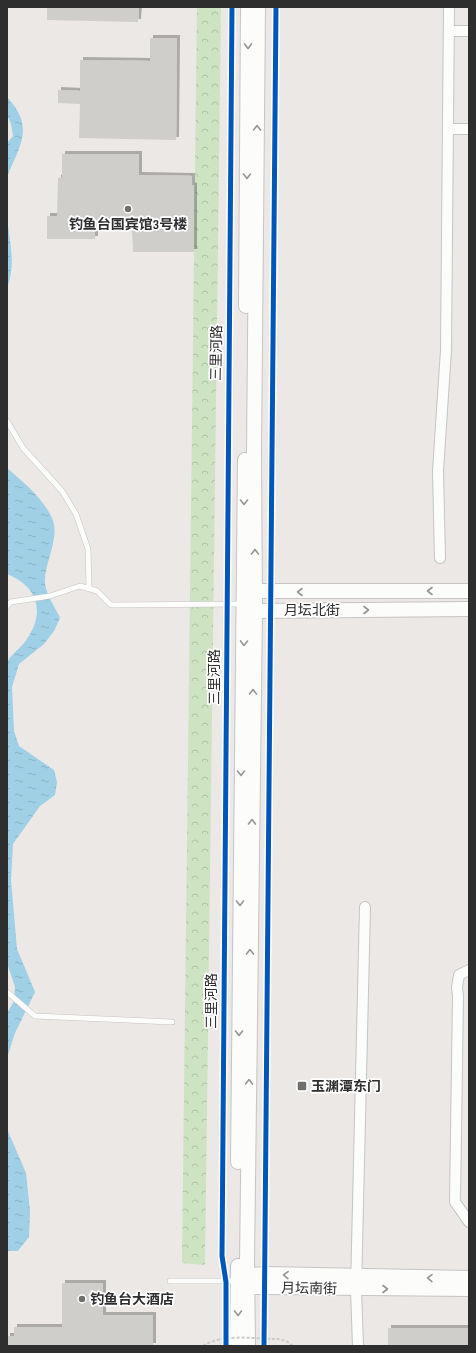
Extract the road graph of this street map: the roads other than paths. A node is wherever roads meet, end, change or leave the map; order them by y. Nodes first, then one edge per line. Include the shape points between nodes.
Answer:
1 (248, 7) edge
2 (258, 7) edge
3 (449, 7) edge
4 (449, 31) junction
5 (469, 31) edge
6 (448, 129) junction
7 (469, 130) edge
8 (7, 420) edge
9 (440, 558) dead end
10 (89, 588) junction
11 (255, 591) junction
12 (469, 591) edge
13 (7, 606) edge
14 (250, 607) junction
15 (469, 609) edge
16 (365, 907) dead end
17 (469, 970) edge
18 (7, 992) edge
19 (172, 1022) dead end
20 (469, 1222) edge
21 (469, 1278) edge
22 (170, 1281) dead end
23 (245, 1281) junction
24 (357, 1283) junction
25 (469, 1289) edge
26 (237, 1346) edge
27 (248, 1346) edge
28 (358, 1346) edge

1 -> 14 main road, 三里河路
11 -> 2 main road, 三里河路
3 - 4 street
4 - 5 street
4 - 6 street
6 - 7 street
6 - 9 street via 446,350 438,471
8 - 10 lane via 23,448 62,491 76,514 88,549
10 - 13 lane via 80,586 50,596 11,602
10 - 14 lane via 97,590 111,605
12 -> 11 main road, 月坛北街
11 - 14 main road, 三里河路
14 -> 15 main road, 月坛北街
14 - 23 main road, 三里河路
16 - 24 street
17 - 20 street via 459,974 457,987 455,1202
18 - 19 lane via 35,1016
21 -> 24 main road, 月坛南街
22 - 23 lane
23 - 24 main road, 月坛南街
23 -> 26 main road, 三里河路
23 - 27 main road, 三里河路
24 -> 25 main road, 月坛南街
24 - 28 street

